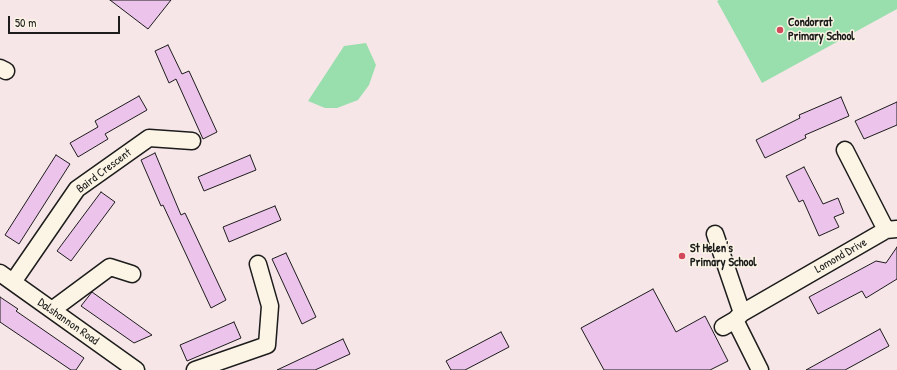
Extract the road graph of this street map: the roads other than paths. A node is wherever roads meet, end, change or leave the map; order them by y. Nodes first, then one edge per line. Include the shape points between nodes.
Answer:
1 (192, 141) dead end
2 (845, 150) dead end
3 (892, 230) edge
4 (715, 234) dead end
5 (258, 264) dead end
6 (132, 274) dead end
7 (6, 278) edge
8 (52, 310) junction
9 (733, 320) junction
10 (136, 370) edge
11 (195, 370) edge
12 (760, 370) edge

1 - 7 street, Baird Crescent via 150,138 77,189
2 - 3 street, Lomond Drive
3 - 9 street, Lomond Drive via 796,282
4 - 9 street
5 - 11 street via 270,306 267,345
6 - 8 street via 110,267
7 - 8 street, Dalshannon Road
8 - 10 street, Dalshannon Road
9 - 12 street

